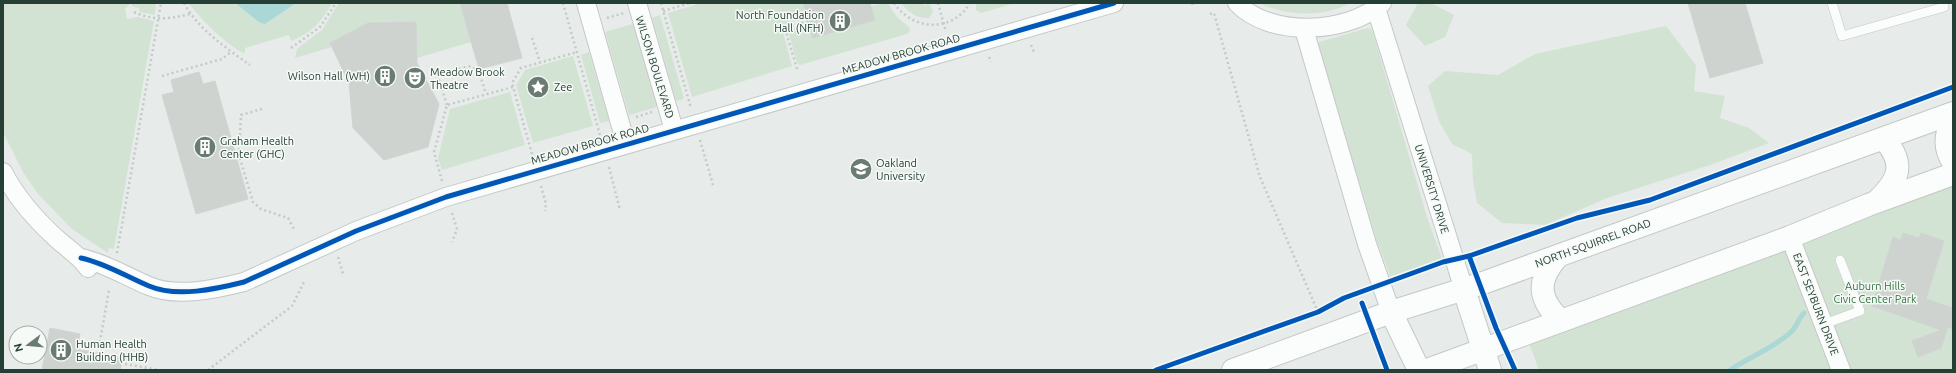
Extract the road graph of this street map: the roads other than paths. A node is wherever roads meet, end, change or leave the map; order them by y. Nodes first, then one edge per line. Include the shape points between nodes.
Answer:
1 (586, 3) edge
2 (1114, 3) edge
3 (1237, 3) edge
4 (1832, 3) edge
5 (1379, 5) edge
6 (1947, 5) edge
7 (632, 7) edge
8 (1304, 29) junction
9 (1953, 113) edge
10 (1953, 120) edge
11 (674, 130) junction
12 (1884, 139) junction
13 (626, 144) junction
14 (1953, 162) edge
15 (3, 172) edge
16 (1953, 174) edge
17 (1877, 202) junction
18 (1790, 237) junction
19 (1558, 256) junction
20 (1840, 260) dead end
21 (1464, 290) junction
22 (1391, 312) junction
23 (1561, 321) junction
24 (1824, 324) junction
25 (1482, 349) junction
26 (1233, 370) edge
27 (1419, 370) edge
28 (1426, 370) edge
29 (1490, 370) edge
30 (1841, 370) edge

1 - 13 street
2 - 11 street, MEADOW BROOK ROAD
3 - 8 street via 1259,19
4 - 6 lane via 1842,36
5 - 8 street via 1343,23
5 - 21 street, UNIVERSITY DRIVE
7 - 11 street, WILSON BOULEVARD
8 - 22 street via 1367,244
9 - 12 main road, NORTH SQUIRREL ROAD
10 - 14 main road via 1946,138 1946,148
11 - 13 street, MEADOW BROOK ROAD
12 - 17 main road via 1895,153 1898,170 1890,189
12 - 19 main road, NORTH SQUIRREL ROAD
13 - 15 street, MEADOW BROOK ROAD via 420,205 351,233 244,282 194,291 150,286 95,260 81,258 36,218
16 - 17 main road
17 - 18 main road
18 - 23 main road
18 - 24 street, EAST SEYBURN DRIVE
19 - 21 main road, NORTH SQUIRREL ROAD
19 - 23 main road via 1544,275 1542,285 1547,305
20 - 24 lane via 1860,311
21 - 22 main road, NORTH SQUIRREL ROAD
21 - 25 main road, UNIVERSITY DRIVE
22 - 26 main road, NORTH SQUIRREL ROAD
22 - 27 main road
23 - 25 main road
24 - 30 street, EAST SEYBURN DRIVE
25 - 28 main road
25 - 29 main road, UNIVERSITY DRIVE

